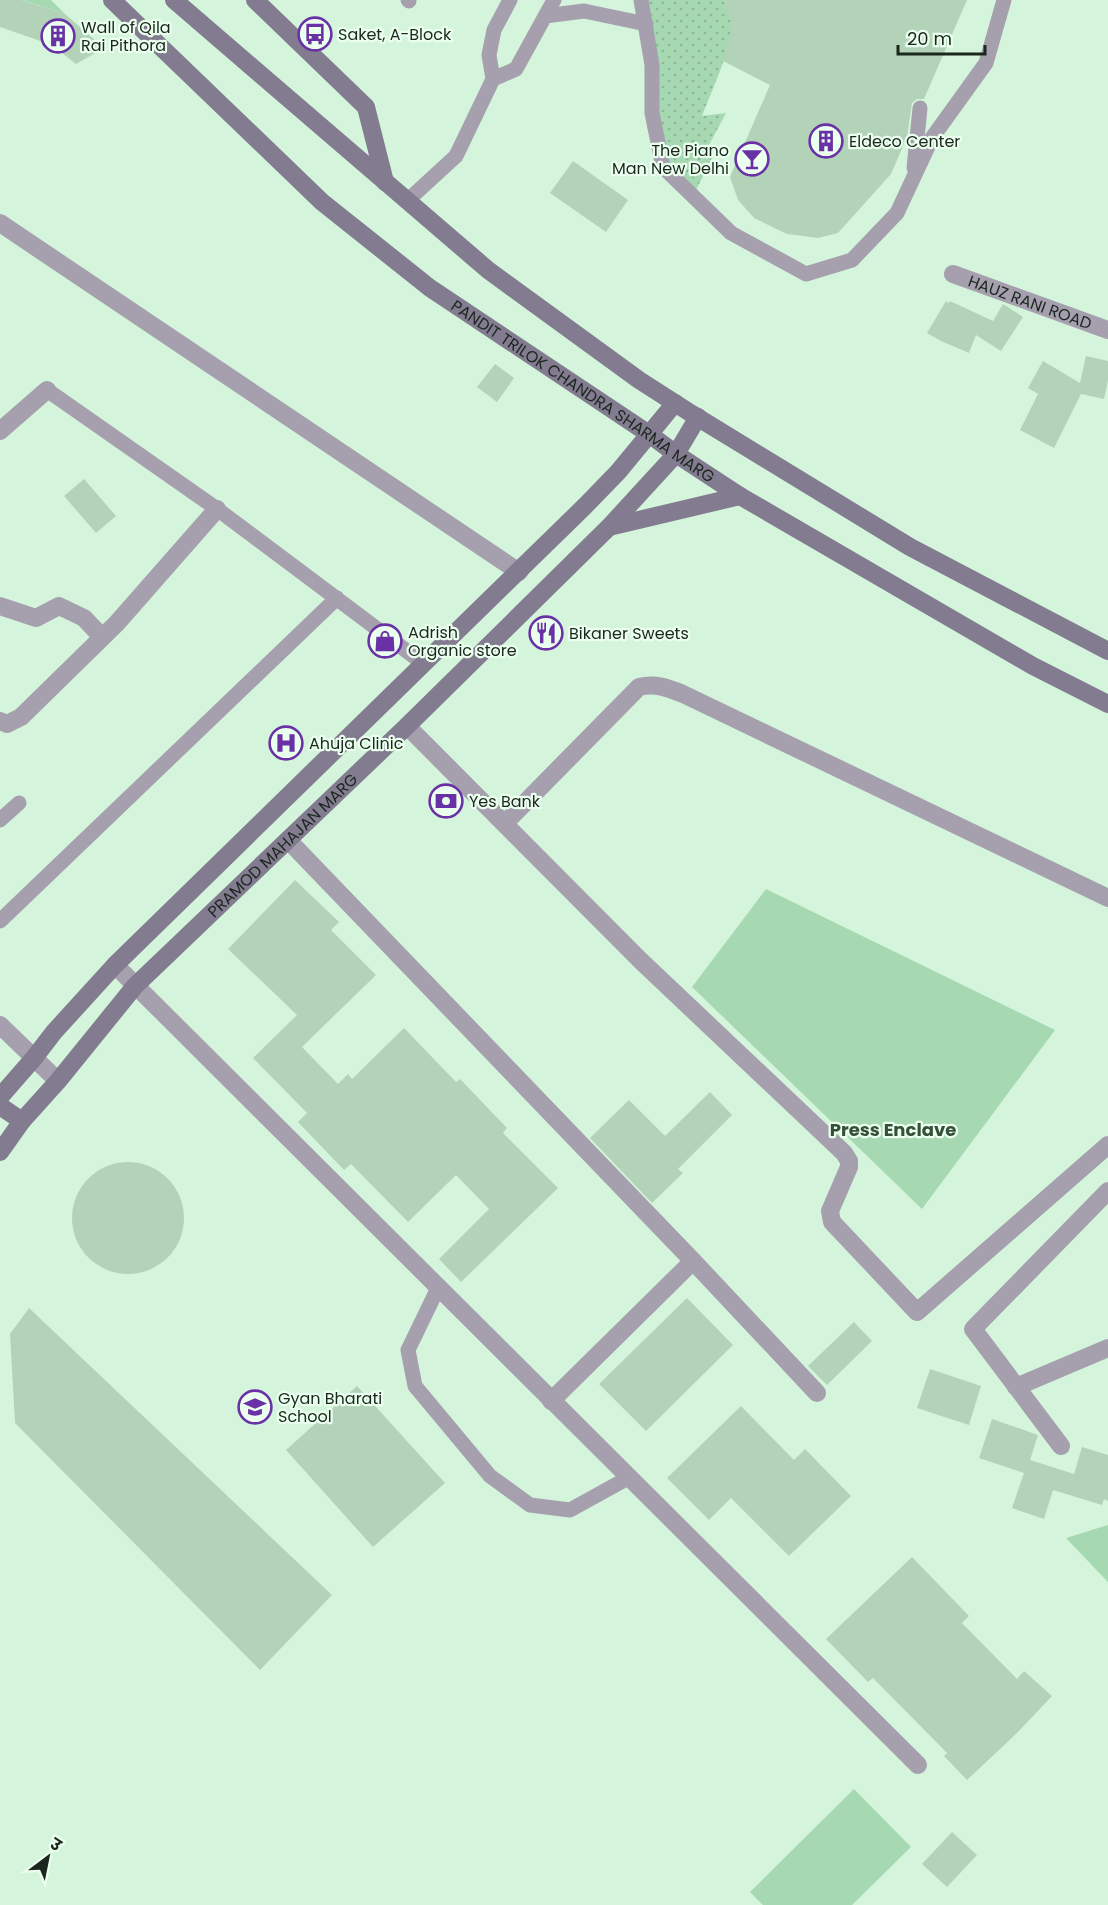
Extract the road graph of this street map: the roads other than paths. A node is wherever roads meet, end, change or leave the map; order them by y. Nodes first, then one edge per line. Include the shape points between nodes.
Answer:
1 (112, 0) edge
2 (174, 0) edge
3 (255, 0) edge
4 (510, 0) edge
5 (554, 0) edge
6 (641, 0) edge
7 (1004, 0) edge
8 (545, 16) junction
9 (646, 24) junction
10 (493, 79) junction
11 (920, 108) dead end
12 (913, 180) junction
13 (385, 183) junction
14 (407, 201) junction
15 (0, 223) edge
16 (953, 274) dead end
17 (1108, 330) edge
18 (47, 390) joint
19 (675, 403) junction
20 (698, 417) junction
21 (0, 431) edge
22 (649, 434) junction
23 (676, 454) junction
24 (740, 496) junction
25 (217, 509) junction
26 (609, 527) junction
27 (519, 572) junction
28 (337, 598) junction
29 (0, 606) edge
30 (102, 637) junction
31 (1108, 651) edge
32 (424, 664) junction
33 (1108, 704) edge
34 (0, 721) edge
35 (407, 726) junction
36 (19, 803) dead end
37 (0, 820) edge
38 (505, 823) junction
39 (288, 840) junction
40 (1108, 898) edge
41 (0, 921) edge
42 (115, 965) junction
43 (135, 986) junction
44 (0, 1024) edge
45 (34, 1058) junction
46 (58, 1081) junction
47 (0, 1096) edge
48 (0, 1106) edge
49 (22, 1121) junction
50 (1108, 1145) edge
51 (0, 1152) edge
52 (1108, 1191) edge
53 (693, 1261) junction
54 (438, 1287) junction
55 (1108, 1348) edge
56 (1016, 1387) junction
57 (817, 1393) dead end
58 (551, 1401) junction
59 (1061, 1446) dead end
60 (628, 1478) junction
61 (918, 1766) dead end

1 - 22 main road, PANDIT TRILOK CHANDRA SHARMA MARG via 322,202 430,288
2 - 13 main road
3 - 13 main road via 366,106
4 - 10 lane via 490,46
5 - 8 lane
6 - 9 lane
7 - 12 lane via 986,63 932,138
8 - 9 lane via 584,11
8 - 10 lane via 516,69
9 - 12 lane via 652,65 652,113 663,167 731,233 806,274 852,260 897,213
10 - 14 lane via 456,156
11 - 12 lane
13 - 14 main road
14 - 19 main road via 488,270
15 - 27 street
16 - 17 street, HAUZ RANI ROAD
18 - 21 street
18 - 25 lane
19 - 20 main road
19 - 22 main road, PRAMOD MAHAJAN MARG
20 - 23 main road, PRAMOD MAHAJAN MARG
20 - 31 main road via 910,546
22 - 23 main road, PANDIT TRILOK CHANDRA SHARMA MARG
22 - 27 main road, PRAMOD MAHAJAN MARG via 618,472
23 - 24 main road, PANDIT TRILOK CHANDRA SHARMA MARG
23 - 26 main road, PRAMOD MAHAJAN MARG
24 - 26 main road
24 - 33 main road, PANDIT TRILOK CHANDRA SHARMA MARG via 1033,666
25 - 28 lane
25 - 30 street
26 - 35 main road, PRAMOD MAHAJAN MARG
27 - 32 main road, PRAMOD MAHAJAN MARG
28 - 32 lane
28 - 41 lane
29 - 30 street via 36,618 59,606 84,618
30 - 34 street via 21,717 7,724
32 - 42 main road, PRAMOD MAHAJAN MARG
35 - 38 street
35 - 39 main road, PRAMOD MAHAJAN MARG
36 - 37 lane
38 - 40 street via 639,687 661,685
38 - 50 street via 641,961 844,1153 849,1167 830,1211 832,1221 918,1312
39 - 43 main road, PRAMOD MAHAJAN MARG
39 - 53 street
42 - 43 street
42 - 45 main road, PRAMOD MAHAJAN MARG
43 - 46 main road, PRAMOD MAHAJAN MARG
43 - 54 street
44 - 45 street
45 - 46 street
45 - 47 main road, PRAMOD MAHAJAN MARG
46 - 49 main road, PRAMOD MAHAJAN MARG
48 - 49 main road
49 - 51 main road, PRAMOD MAHAJAN MARG
52 - 56 street via 973,1329
53 - 57 street
53 - 58 street
54 - 58 street
54 - 60 lane via 408,1350 415,1386 490,1476 530,1505 570,1510
55 - 56 street
56 - 59 street
58 - 60 street
60 - 61 street

